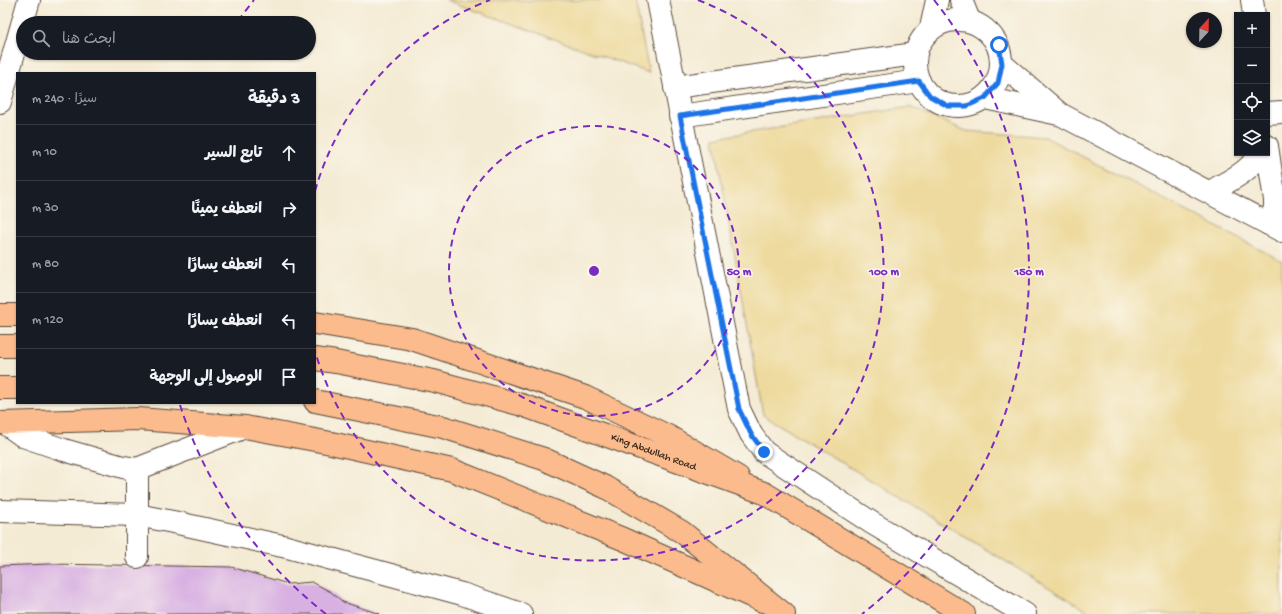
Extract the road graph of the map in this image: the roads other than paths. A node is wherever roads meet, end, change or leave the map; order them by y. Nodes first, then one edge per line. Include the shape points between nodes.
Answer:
1 (29, 0) edge
2 (658, 0) edge
3 (937, 0) edge
4 (961, 0) edge
5 (1252, 0) edge
6 (1254, 12) edge
7 (24, 16) edge
8 (969, 20) junction
9 (931, 28) junction
10 (16, 46) edge
11 (915, 54) junction
12 (1002, 64) junction
13 (919, 81) junction
14 (675, 87) junction
15 (985, 98) junction
16 (0, 102) edge
17 (1282, 112) edge
18 (1270, 113) edge
19 (1060, 114) junction
20 (680, 116) junction
21 (1259, 156) edge
22 (1268, 156) edge
23 (1210, 192) junction
24 (1276, 227) edge
25 (0, 315) edge
26 (16, 315) edge
27 (316, 323) edge
28 (0, 346) edge
29 (16, 346) edge
30 (316, 359) edge
31 (0, 388) edge
32 (16, 388) edge
33 (316, 401) edge
34 (3, 423) edge
35 (245, 427) junction
36 (136, 469) junction
37 (764, 493) junction
38 (0, 511) edge
39 (137, 516) junction
40 (137, 557) dead end
41 (779, 610) edge
42 (521, 614) edge
43 (964, 614) edge
44 (1025, 614) edge

1 - 7 lane
2 - 14 lane
3 - 9 lane
4 - 8 lane
5 - 6 lane
8 - 9 lane via 949,20
8 - 12 lane via 986,29 999,45
9 - 11 lane via 919,43
10 - 16 lane
11 - 13 lane via 914,62
11 - 14 lane
12 - 15 lane via 998,83
12 - 19 lane
13 - 15 lane via 930,96 948,106 967,106
13 - 20 lane
14 - 20 lane
15 - 19 lane
17 - 18 lane
19 - 23 lane
20 - 44 lane via 739,409 751,434 770,456 872,523
21 - 23 lane via 1247,170
22 - 24 lane
23 - 24 lane
25 - 26 main road
27 - 37 main road via 412,339 585,397 668,436
28 - 29 main road
30 - 37 main road, King Abdullah Road via 434,381 522,405
31 - 32 main road
33 - 41 main road via 443,427 544,459 605,487 682,532
34 - 35 main road via 138,419
34 - 36 lane via 23,436 57,448
35 - 36 lane
35 - 41 main road via 452,470 623,539
36 - 39 lane
37 - 43 main road, King Abdullah Road
38 - 39 lane
39 - 40 lane
39 - 42 lane via 287,547 462,594

